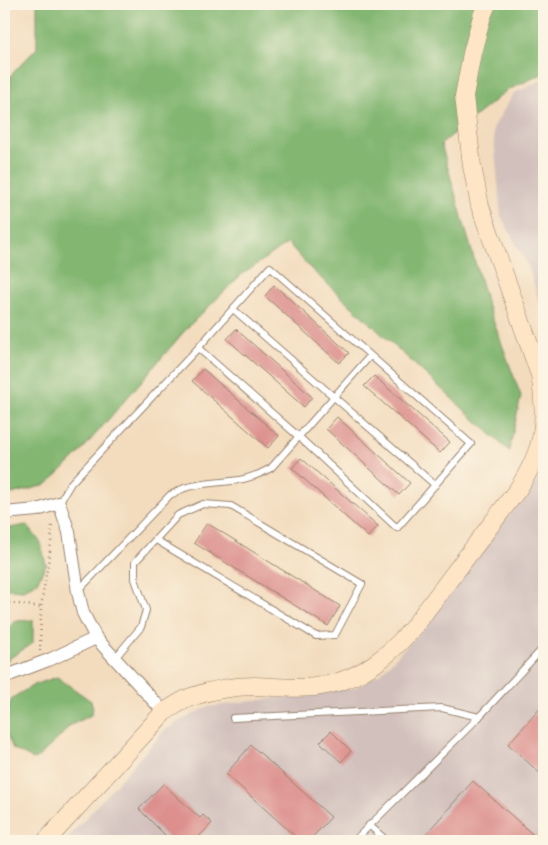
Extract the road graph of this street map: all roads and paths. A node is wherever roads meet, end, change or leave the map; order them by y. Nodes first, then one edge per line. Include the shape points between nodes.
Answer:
1 (487, 4) edge
2 (233, 309) junction
3 (198, 348) junction
4 (370, 356) junction
5 (333, 397) junction
6 (298, 436) junction
7 (435, 485) junction
8 (56, 504) junction
9 (4, 514) edge
10 (156, 540) junction
11 (78, 592) junction
12 (4, 602) edge
13 (41, 607) junction
14 (96, 638) junction
15 (544, 646) edge
16 (114, 658) junction
17 (40, 663) junction
18 (4, 677) edge
19 (164, 712) junction
20 (479, 717) junction
21 (233, 718) dead end
22 (369, 825) junction
23 (46, 841) edge
24 (354, 841) edge
25 (387, 841) edge

1 - 19 street via 464,96 480,206 540,375 544,425 531,469 412,629 396,647 364,671 328,685 223,689 189,697
2 - 3 lane
2 - 4 lane via 270,267
2 - 5 lane
3 - 6 lane
3 - 8 lane via 71,483
4 - 5 lane
4 - 7 lane via 471,444
5 - 6 lane
5 - 7 lane
6 - 7 lane via 396,528
6 - 11 lane via 271,468 257,477 187,487 170,495
8 - 9 street
8 - 11 street via 69,532
8 - 13 path
10 - 10 lane via 316,636 335,636 362,584 231,506 202,504 178,515
10 - 16 lane via 135,562 135,580 146,610 141,627
11 - 14 street via 83,613
12 - 13 path
13 - 17 path
14 - 16 street
14 - 17 street
15 - 20 lane
16 - 19 street
17 - 18 street
19 - 23 street
20 - 21 lane via 442,708
20 - 22 lane
22 - 24 lane
22 - 25 lane

